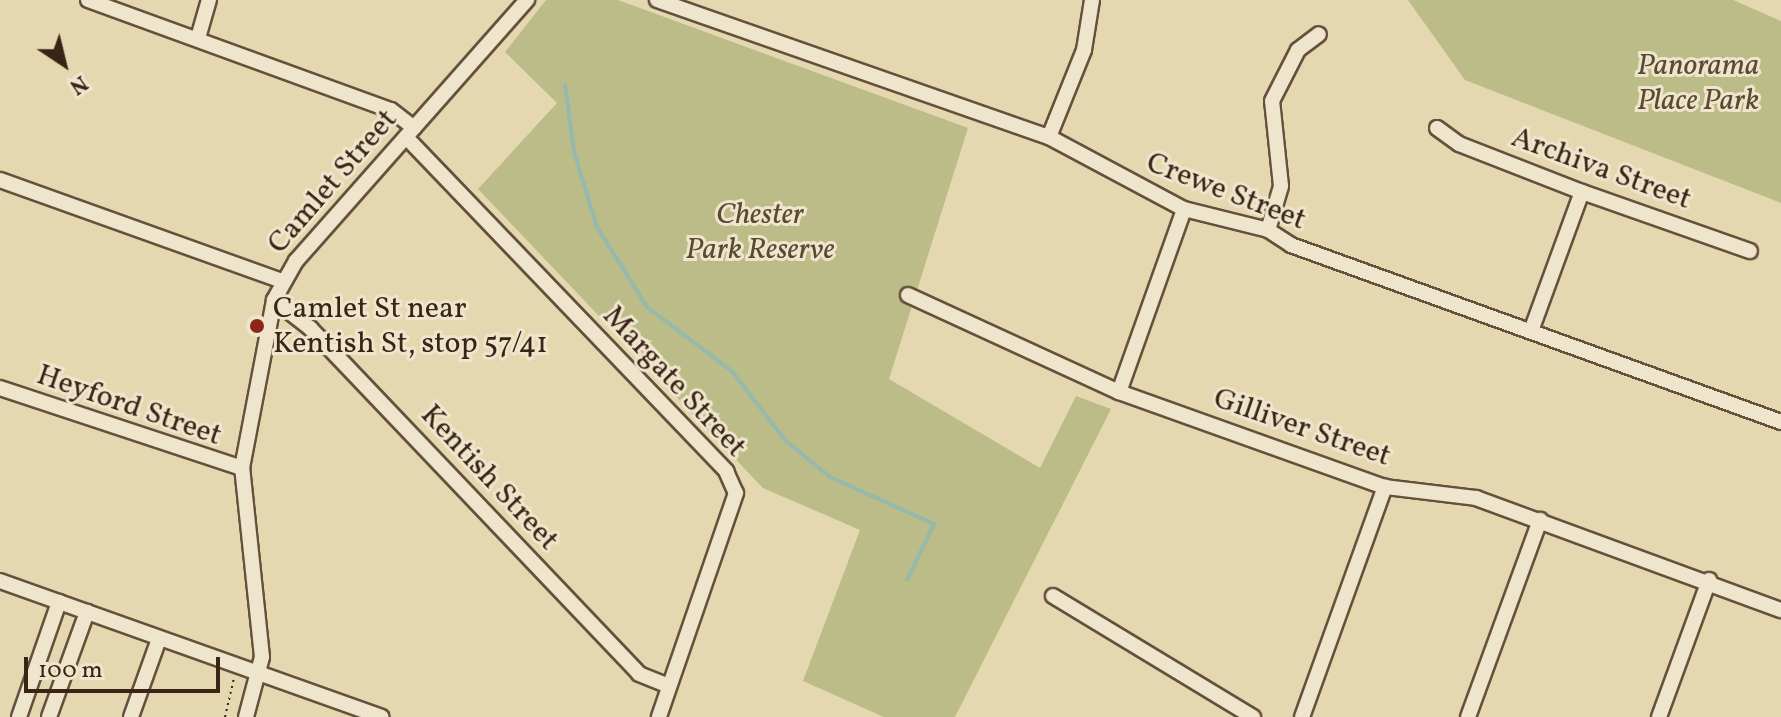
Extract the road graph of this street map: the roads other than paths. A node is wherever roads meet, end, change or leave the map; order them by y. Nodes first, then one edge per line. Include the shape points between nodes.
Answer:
1 (88, 0) edge
2 (209, 0) edge
3 (527, 0) edge
4 (657, 0) edge
5 (1092, 0) edge
6 (1319, 34) dead end
7 (198, 38) junction
8 (1437, 128) dead end
9 (410, 133) junction
10 (1049, 137) junction
11 (0, 180) edge
12 (1582, 192) junction
13 (1184, 209) junction
14 (1268, 230) junction
15 (1750, 251) dead end
16 (282, 281) junction
17 (908, 295) dead end
18 (274, 300) junction
19 (1531, 331) junction
20 (0, 388) edge
21 (1119, 392) junction
22 (1781, 422) edge
23 (242, 468) junction
24 (1385, 487) junction
25 (1540, 520) junction
26 (1709, 580) junction
27 (0, 581) edge
28 (1053, 596) dead end
29 (59, 602) junction
30 (1781, 610) edge
31 (87, 612) junction
32 (159, 639) junction
33 (259, 673) junction
34 (669, 686) junction
35 (19, 717) edge
36 (49, 717) edge
37 (131, 717) edge
38 (246, 717) edge
39 (382, 717) edge
40 (659, 717) edge
41 (1253, 717) edge
42 (1302, 717) edge
43 (1468, 717) edge
44 (1659, 717) edge

1 - 7 street, Margate Street
2 - 7 street
3 - 9 street, Camlet Street
4 - 10 street, Crewe Street
5 - 10 street via 1084,50
6 - 14 street via 1298,50 1272,101 1281,186
7 - 9 street, Margate Street via 391,110
8 - 12 street, Archiva Street via 1459,144
9 - 16 street, Camlet Street
9 - 34 street, Margate Street via 726,471 735,508
10 - 13 street, Crewe Street
11 - 16 street
12 - 15 street, Archiva Street
12 - 19 street
13 - 14 street, Crewe Street
13 - 21 street
14 - 19 street, Crewe Street via 1291,245
16 - 18 street, Camlet Street
17 - 21 street, Gilliver Street
18 - 23 street, Camlet Street
18 - 34 street, Kentish Street via 310,328 639,674
19 - 22 street, Crewe Street
20 - 23 street, Heyford Street
21 - 24 street, Gilliver Street
23 - 33 street, Camlet Street
24 - 25 street, Gilliver Street via 1476,498
24 - 42 street
25 - 26 street, Gilliver Street
25 - 43 street
26 - 30 street, Gilliver Street
26 - 44 street
27 - 29 street
28 - 41 street
29 - 31 street
29 - 35 street
31 - 32 street
31 - 36 street
32 - 33 street
32 - 37 street
33 - 38 street, Camlet Street
33 - 39 street
34 - 40 street, Margate Street

